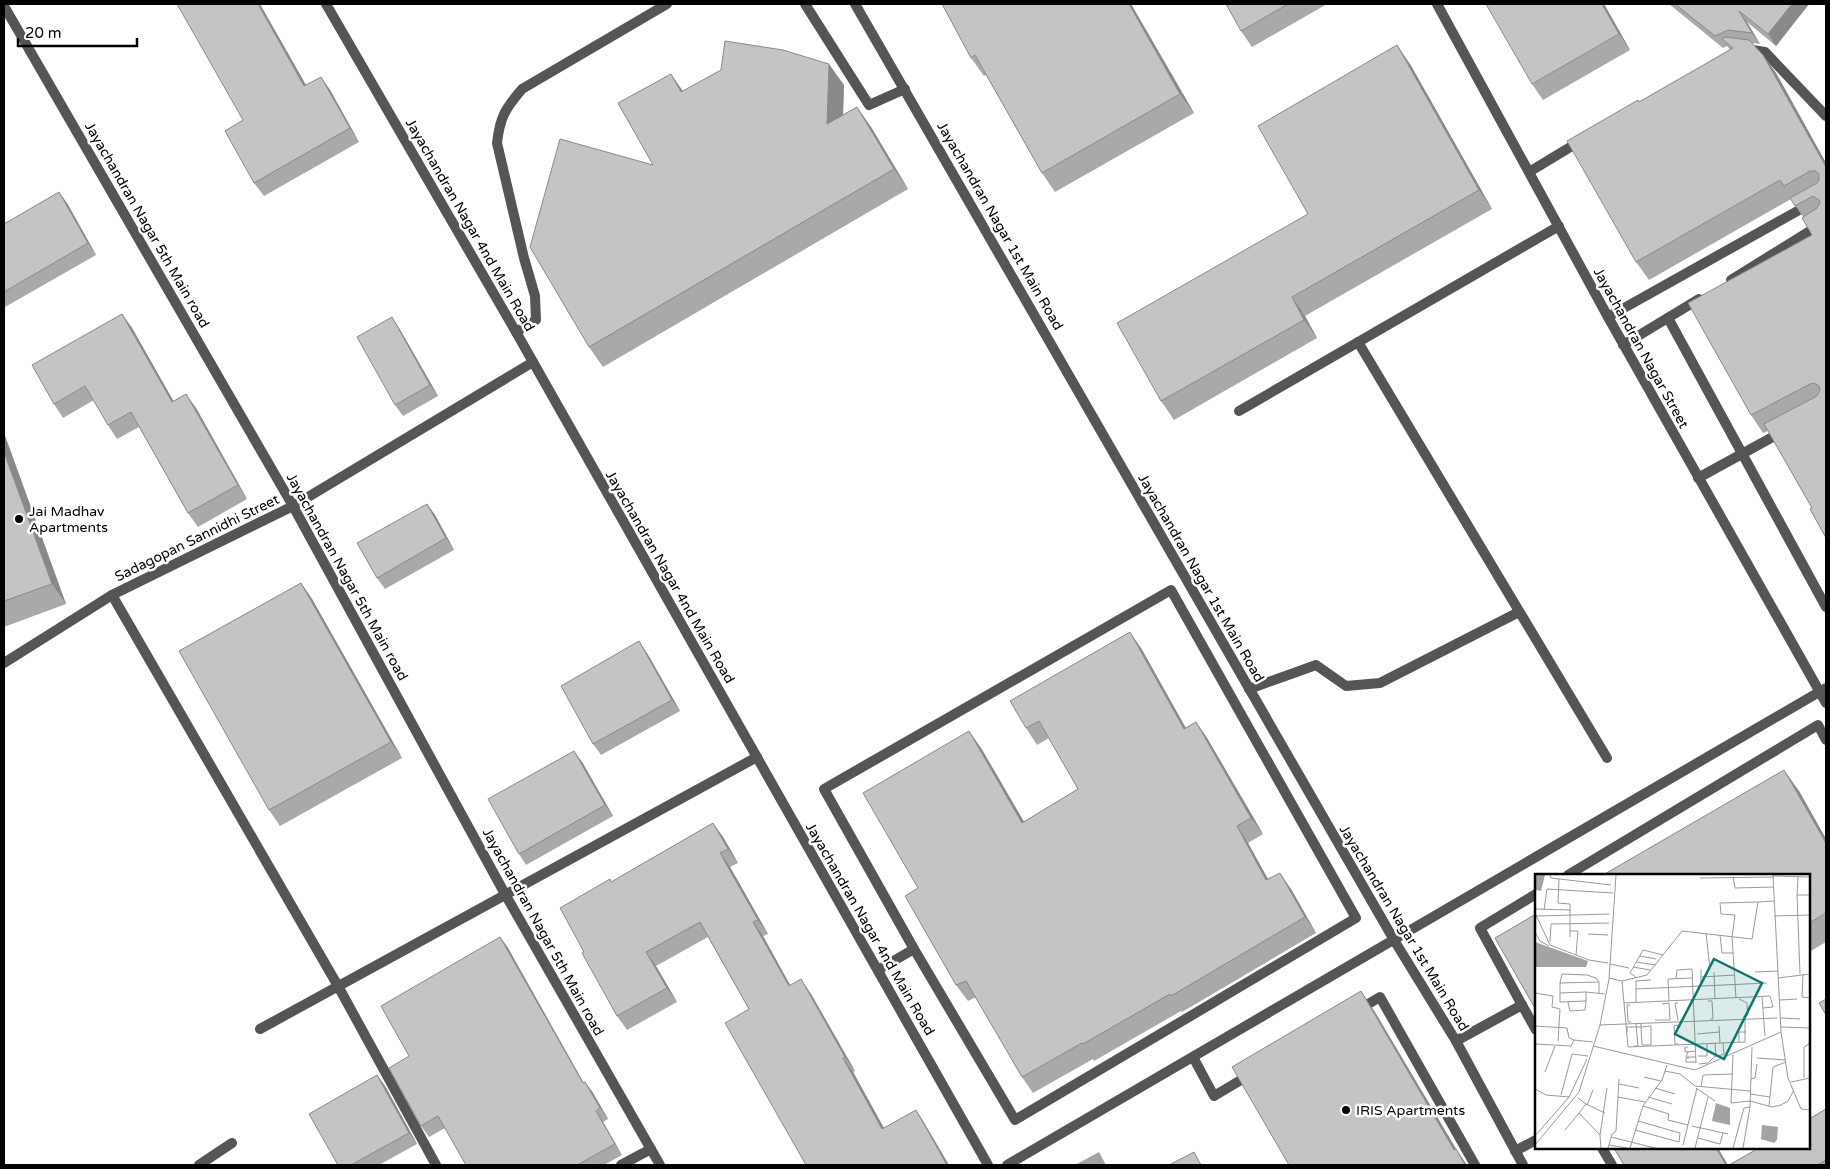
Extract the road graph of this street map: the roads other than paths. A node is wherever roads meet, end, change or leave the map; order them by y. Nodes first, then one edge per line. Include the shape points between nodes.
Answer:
1 (326, 4) edge
2 (667, 4) edge
3 (805, 4) edge
4 (855, 4) edge
5 (1437, 4) edge
6 (4, 6) edge
7 (1736, 48) edge
8 (904, 88) junction
9 (1826, 116) edge
10 (1594, 133) edge
11 (1529, 172) junction
12 (1826, 195) edge
13 (1826, 222) edge
14 (1559, 226) junction
15 (1608, 317) junction
16 (1668, 318) junction
17 (516, 332) junction
18 (1358, 342) junction
19 (1623, 345) junction
20 (533, 362) junction
21 (1239, 411) dead end
22 (1792, 427) edge
23 (1742, 454) junction
24 (1698, 478) junction
25 (293, 506) junction
26 (112, 595) junction
27 (1826, 607) edge
28 (1519, 612) junction
29 (4, 663) edge
30 (1249, 688) junction
31 (1823, 690) edge
32 (1826, 703) edge
33 (1826, 740) edge
34 (757, 756) junction
35 (1607, 758) dead end
36 (1570, 874) edge
37 (505, 894) junction
38 (1535, 895) edge
39 (1394, 940) junction
40 (914, 949) junction
41 (878, 970) junction
42 (338, 986) junction
43 (1522, 1005) junction
44 (1347, 1017) edge
45 (1535, 1028) edge
46 (260, 1029) dead end
47 (1456, 1041) junction
48 (1193, 1057) junction
49 (1264, 1066) edge
50 (1535, 1141) edge
51 (232, 1143) dead end
52 (651, 1149) junction
53 (1603, 1149) edge
54 (1516, 1151) junction
55 (199, 1165) edge
56 (436, 1165) edge
57 (621, 1165) edge
58 (660, 1165) edge
59 (988, 1165) edge
60 (1008, 1165) edge
61 (1475, 1165) edge
62 (1523, 1165) edge
63 (1612, 1165) edge

1 - 17 street, Jayachandran Nagar 4nd Main Road
2 - 17 street via 522,89 506,108 499,125 497,143 535,296 536,320
3 - 8 street via 869,105
4 - 8 street, Jayachandran Nagar 1st Main Road
5 - 11 street, Jayachandran Nagar Street
6 - 25 street, Jayachandran Nagar 5th Main road
7 - 9 street via 1765,52
8 - 30 street, Jayachandran Nagar 1st Main Road
10 - 11 street
11 - 14 street, Jayachandran Nagar Street
12 - 15 street
13 - 16 street
14 - 15 street, Jayachandran Nagar Street
14 - 18 street
15 - 19 street, Jayachandran Nagar Street
16 - 19 street
16 - 23 street
17 - 20 street, Jayachandran Nagar 4nd Main Road
18 - 21 street
18 - 28 street
19 - 24 street, Jayachandran Nagar Street
20 - 25 street, Sadagopan Sannidhi Street
20 - 34 street, Jayachandran Nagar 4nd Main Road
22 - 23 street
23 - 24 street
23 - 27 street
24 - 31 street, Jayachandran Nagar Street
25 - 26 street, Sadagopan Sannidhi Street
25 - 37 street, Jayachandran Nagar 5th Main road
26 - 29 street, Sadagopan Sannidhi Street
26 - 42 street
28 - 30 street via 1380,683 1346,686 1316,666
28 - 35 street
30 - 39 street, Jayachandran Nagar 1st Main Road
31 - 32 street, Jayachandran Nagar Street
31 - 39 street
33 - 36 street via 1818,725
34 - 37 street
34 - 41 street, Jayachandran Nagar 4nd Main Road
37 - 42 street
37 - 52 street, Jayachandran Nagar 5th Main road
38 - 43 street via 1480,928
39 - 47 street, Jayachandran Nagar 1st Main Road
39 - 48 street
40 - 40 street via 1015,1120 1356,918 1171,590 824,789
40 - 41 street
41 - 59 street, Jayachandran Nagar 4nd Main Road
42 - 46 street
42 - 56 street
43 - 45 street
43 - 47 street
44 - 61 street via 1380,997
47 - 54 street, Jayachandran Nagar 1st Main Road
48 - 49 street via 1214,1096
48 - 60 street
50 - 54 street
51 - 55 street
52 - 57 street
52 - 58 street, Jayachandran Nagar 5th Main road
53 - 63 street
54 - 62 street, Jayachandran Nagar 1st Main Road

